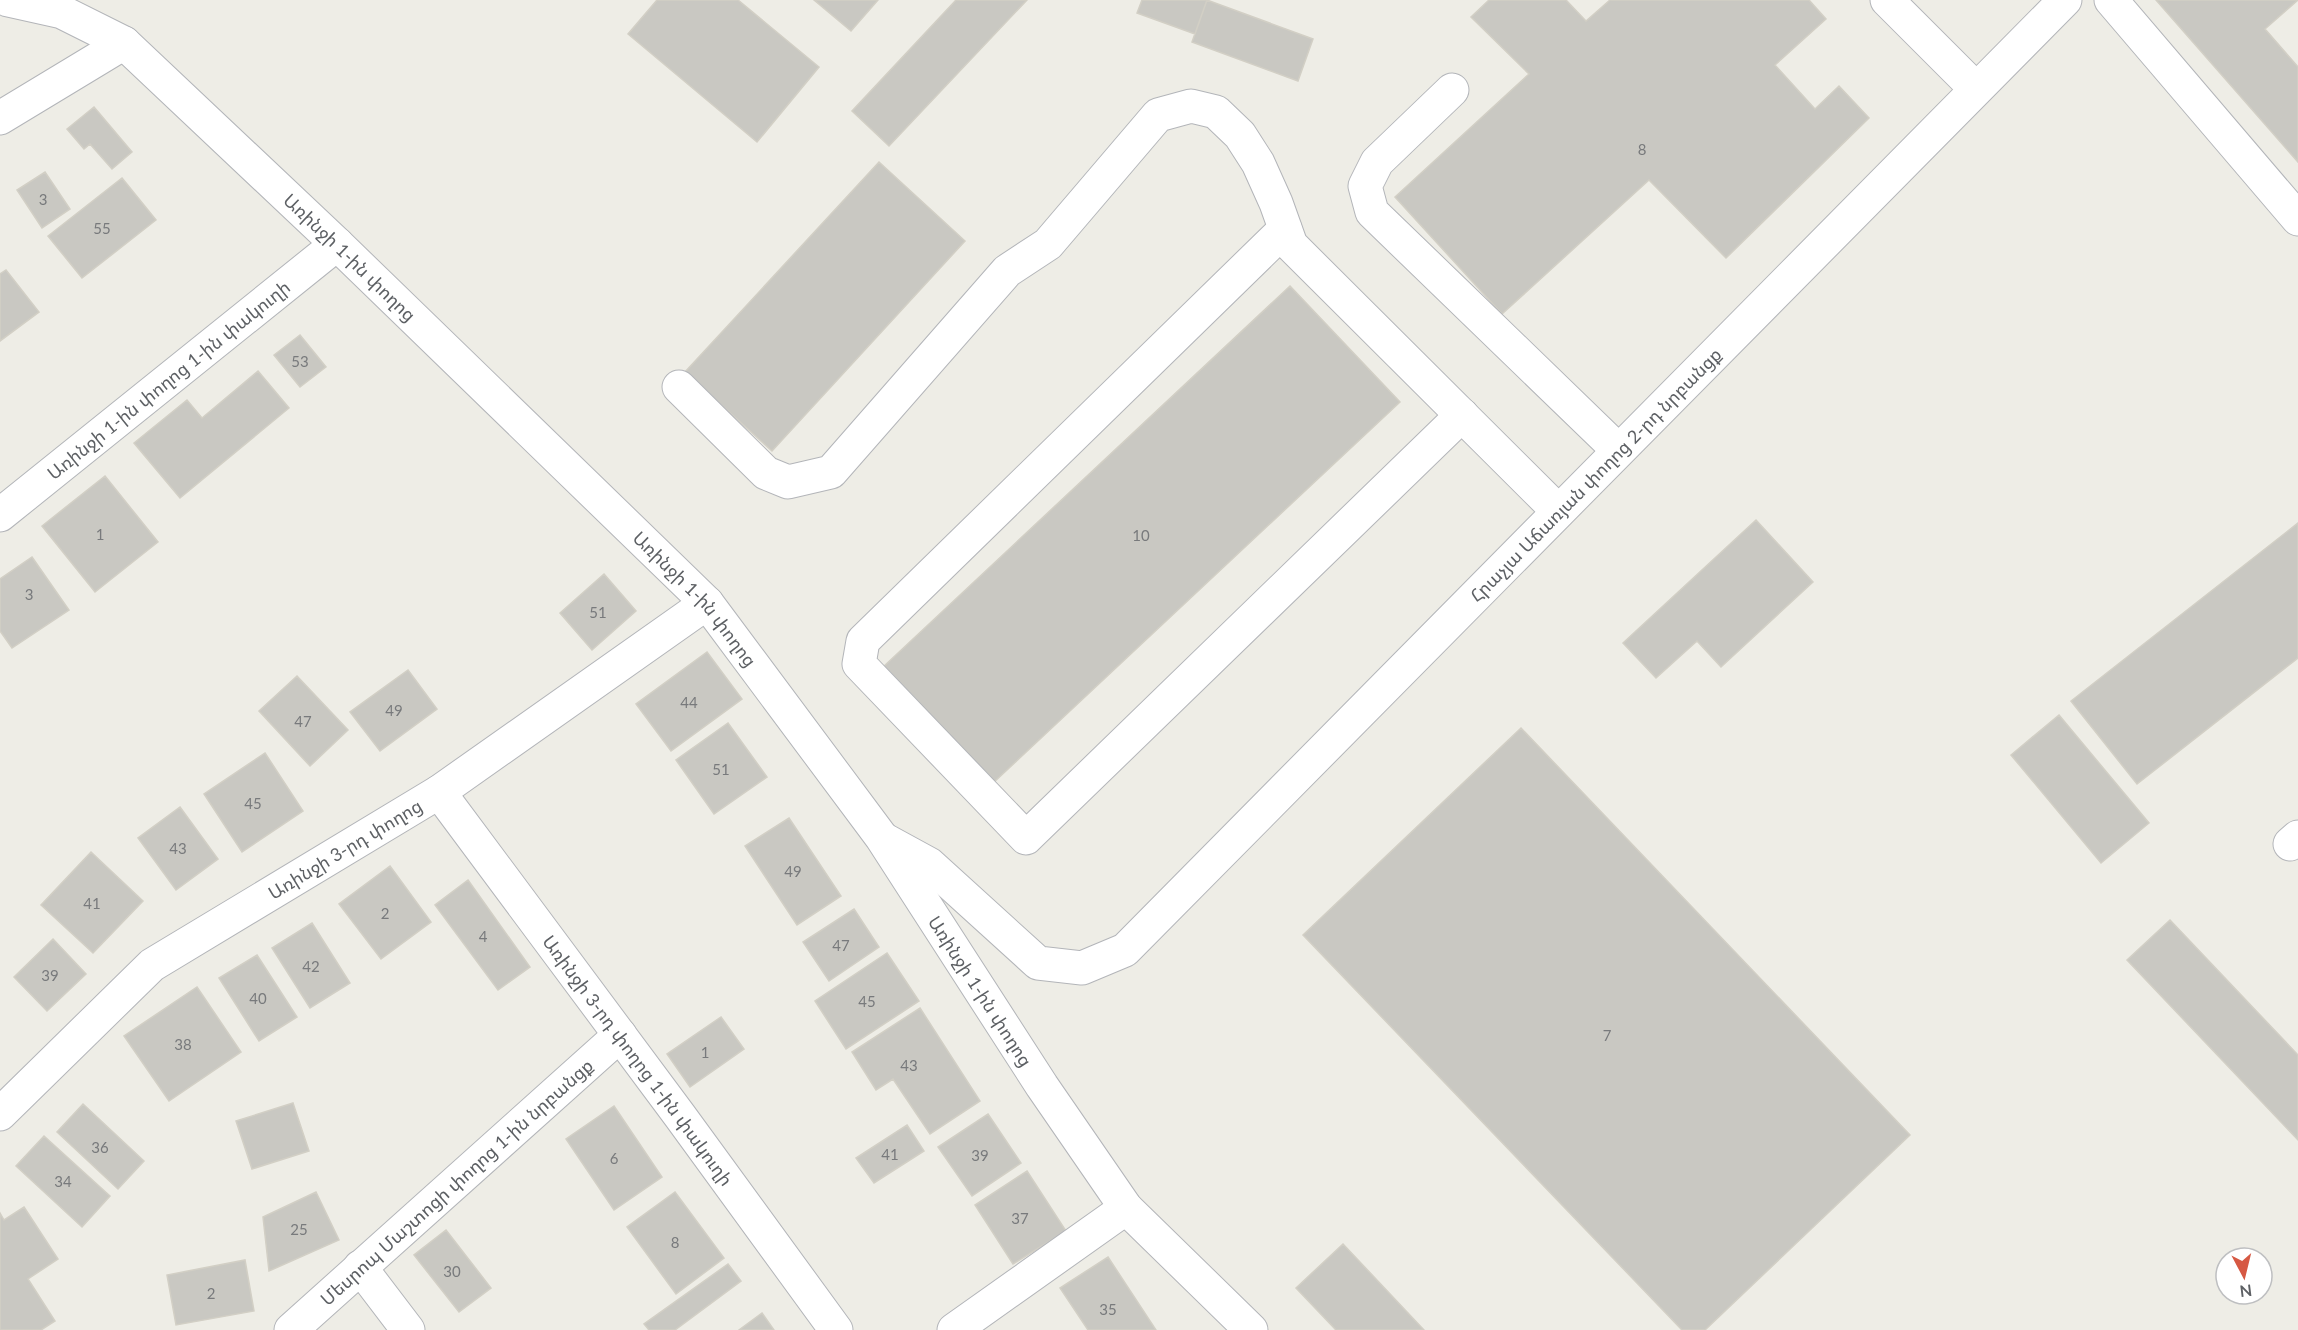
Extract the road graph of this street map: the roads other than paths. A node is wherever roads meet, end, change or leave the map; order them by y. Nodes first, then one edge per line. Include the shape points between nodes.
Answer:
1 (8, 0) edge
2 (1887, 0) edge
3 (2064, 0) edge
4 (2111, 0) edge
5 (124, 43) junction
6 (1976, 88) junction
7 (1452, 90) dead end
8 (0, 118) edge
9 (2298, 219) edge
10 (1286, 229) junction
11 (337, 244) junction
12 (679, 387) dead end
13 (1462, 415) junction
14 (1618, 450) junction
15 (1558, 511) junction
16 (0, 515) edge
17 (707, 603) junction
18 (439, 792) junction
19 (882, 838) junction
20 (620, 1035) junction
21 (0, 1114) edge
22 (1126, 1208) junction
23 (360, 1267) junction
24 (291, 1330) edge
25 (408, 1330) edge
26 (836, 1330) edge
27 (954, 1330) edge
28 (1251, 1330) edge

1 - 5 street, Առինջի 1-ին փողոց via 62,12
2 - 6 street
3 - 6 street, Հրաչյա Աճառյան փողոց 2-րդ նրբանցք
4 - 9 street
5 - 8 street
5 - 11 street, Առինջի 1-ին փողոց
6 - 14 street, Հրաչյա Աճառյան փողոց 2-րդ նրբանցք
7 - 14 street via 1377,162 1365,186 1372,212
10 - 12 street via 1258,163 1240,135 1216,112 1191,106 1158,115 1048,244 1007,271 831,472 788,482 766,473
10 - 13 street via 1291,245
10 - 13 street via 863,641 859,664 1026,838
11 - 16 street, Առինջի 1-ին փողոց 1-ին փակուղի
11 - 17 street, Առինջի 1-ին փողոց
13 - 15 street
14 - 15 street, Հրաչյա Աճառյան փողոց 2-րդ նրբանցք
15 - 19 street, Հրաչյա Աճառյան փողոց 2-րդ նրբանցք via 1125,950 1082,968 1038,963 929,864
17 - 18 street, Առինջի 3-րդ փողոց
17 - 19 street, Առինջի 1-ին փողոց
18 - 20 street, Առինջի 3-րդ փողոց 1-ին փակուղի
18 - 21 street, Առինջի 3-րդ փողոց via 152,965
19 - 22 street, Առինջի 1-ին փողոց
20 - 23 street, Մեսրոպ Մաշտոցի փողոց 1-ին նրբանցք
20 - 26 street, Առինջի 3-րդ փողոց 1-ին փակուղի
22 - 27 street
22 - 28 street, Առինջի 1-ին փողոց
23 - 24 street, Մեսրոպ Մաշտոցի փողոց 1-ին նրբանցք
23 - 25 street

